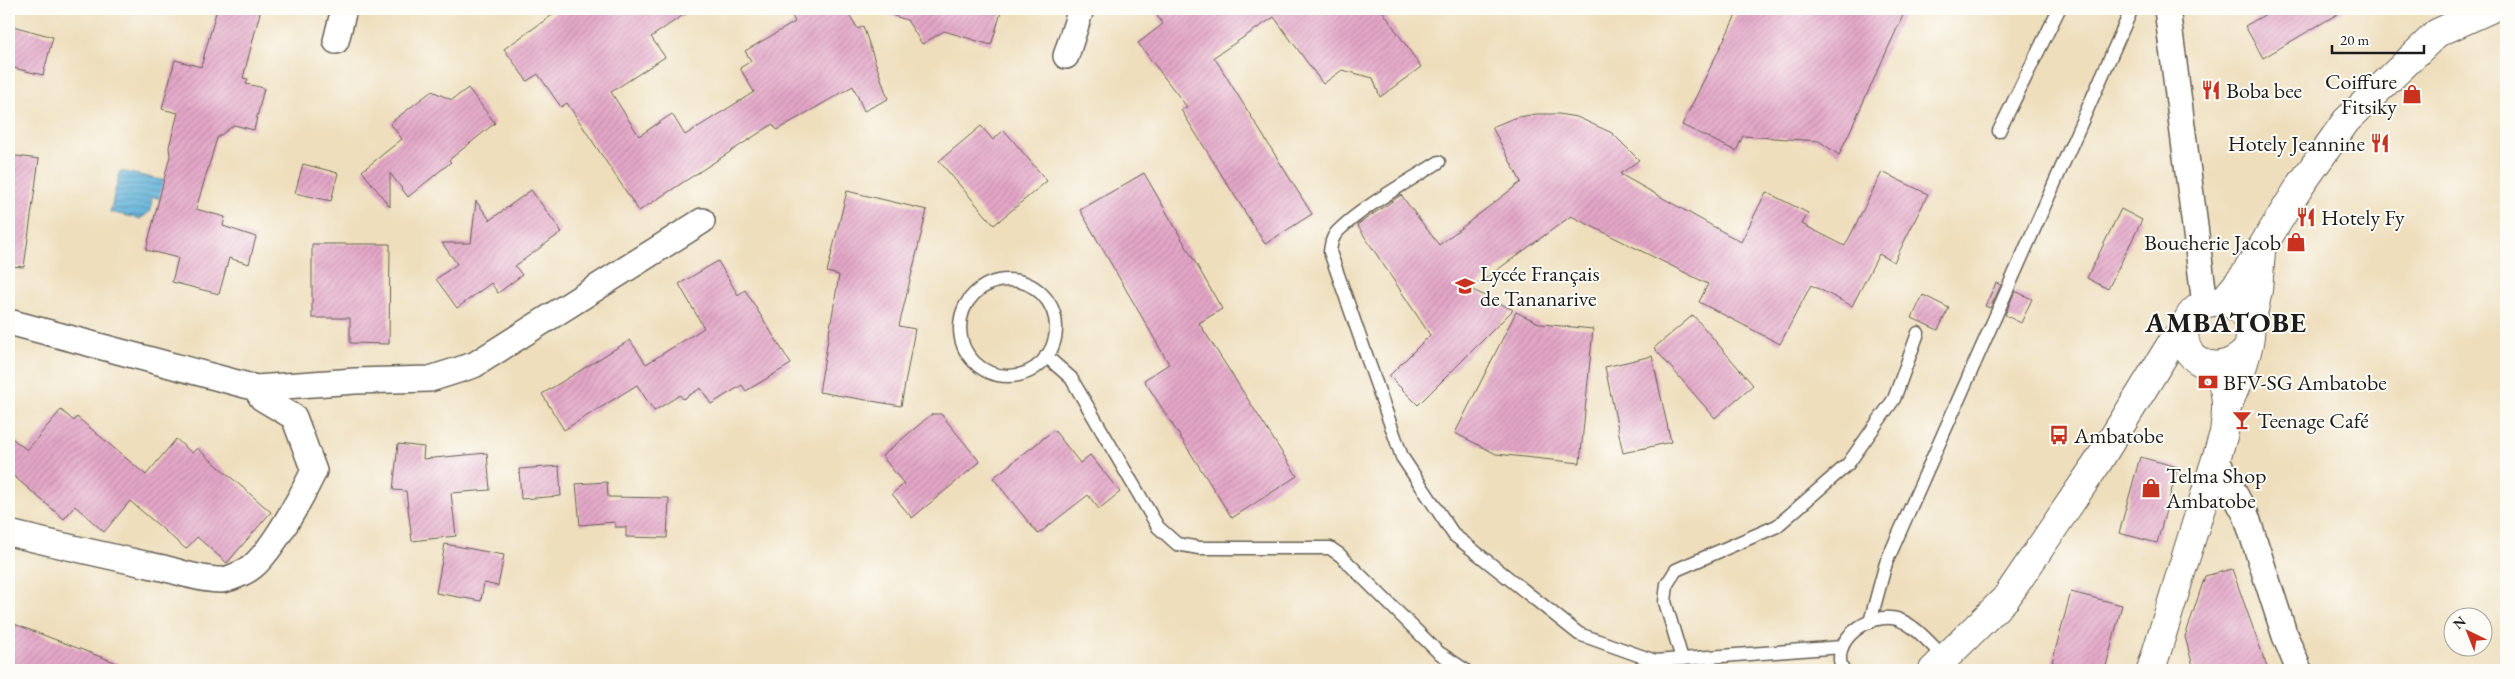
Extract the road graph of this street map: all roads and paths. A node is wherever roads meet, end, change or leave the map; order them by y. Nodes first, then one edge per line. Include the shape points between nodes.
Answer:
1 (344, 9) edge
2 (1081, 9) edge
3 (2060, 9) edge
4 (2130, 9) edge
5 (2167, 9) edge
6 (2490, 9) edge
7 (336, 41) dead end
8 (1066, 56) dead end
9 (1999, 131) dead end
10 (1439, 162) dead end
11 (702, 221) dead end
12 (2261, 249) junction
13 (2214, 302) junction
14 (9, 322) edge
15 (2185, 327) junction
16 (1918, 333) dead end
17 (2247, 341) junction
18 (1046, 356) junction
19 (2209, 365) junction
20 (256, 388) junction
21 (2145, 389) junction
22 (2228, 404) junction
23 (2217, 461) junction
24 (9, 533) edge
25 (1870, 622) junction
26 (1842, 647) junction
27 (1682, 659) junction
28 (1939, 664) edge
29 (1838, 669) edge
30 (1465, 670) edge
31 (2151, 670) edge
32 (2299, 670) edge

1 - 7 street
2 - 8 street
3 - 9 lane
4 - 25 lane via 1886,563
5 - 13 street
6 - 12 street via 2437,33 2346,122 2300,186
10 - 27 lane via 1354,217 1331,242 1330,252 1402,458 1454,535 1578,634 1656,661
11 - 20 street via 474,365 430,379
12 - 13 street via 2244,276
12 - 17 street via 2258,290
13 - 15 street via 2189,317
13 - 17 street via 2241,311
14 - 20 street
15 - 19 street via 2188,348
15 - 21 street via 2171,344
16 - 27 lane via 1894,399 1848,464 1776,526 1676,570 1666,584 1665,602
17 - 19 street via 2231,363
17 - 22 street via 2239,379
18 - 18 lane via 1056,338 1056,323 1044,296 1033,286 1004,280 976,292 961,318 964,348 972,361 984,370 1014,376 1028,372
18 - 30 lane via 1071,378 1158,527 1177,544 1199,548 1330,548 1438,652
19 - 21 street via 2160,379
19 - 22 street via 2223,384
20 - 24 street via 262,398 294,417 314,471 276,538 252,567 223,580 198,578
21 - 28 street via 2006,598
22 - 23 street
23 - 31 street
23 - 32 street via 2246,514
25 - 26 lane via 1858,627
25 - 28 lane via 1879,618 1896,618 1909,625
26 - 27 lane
26 - 29 lane

